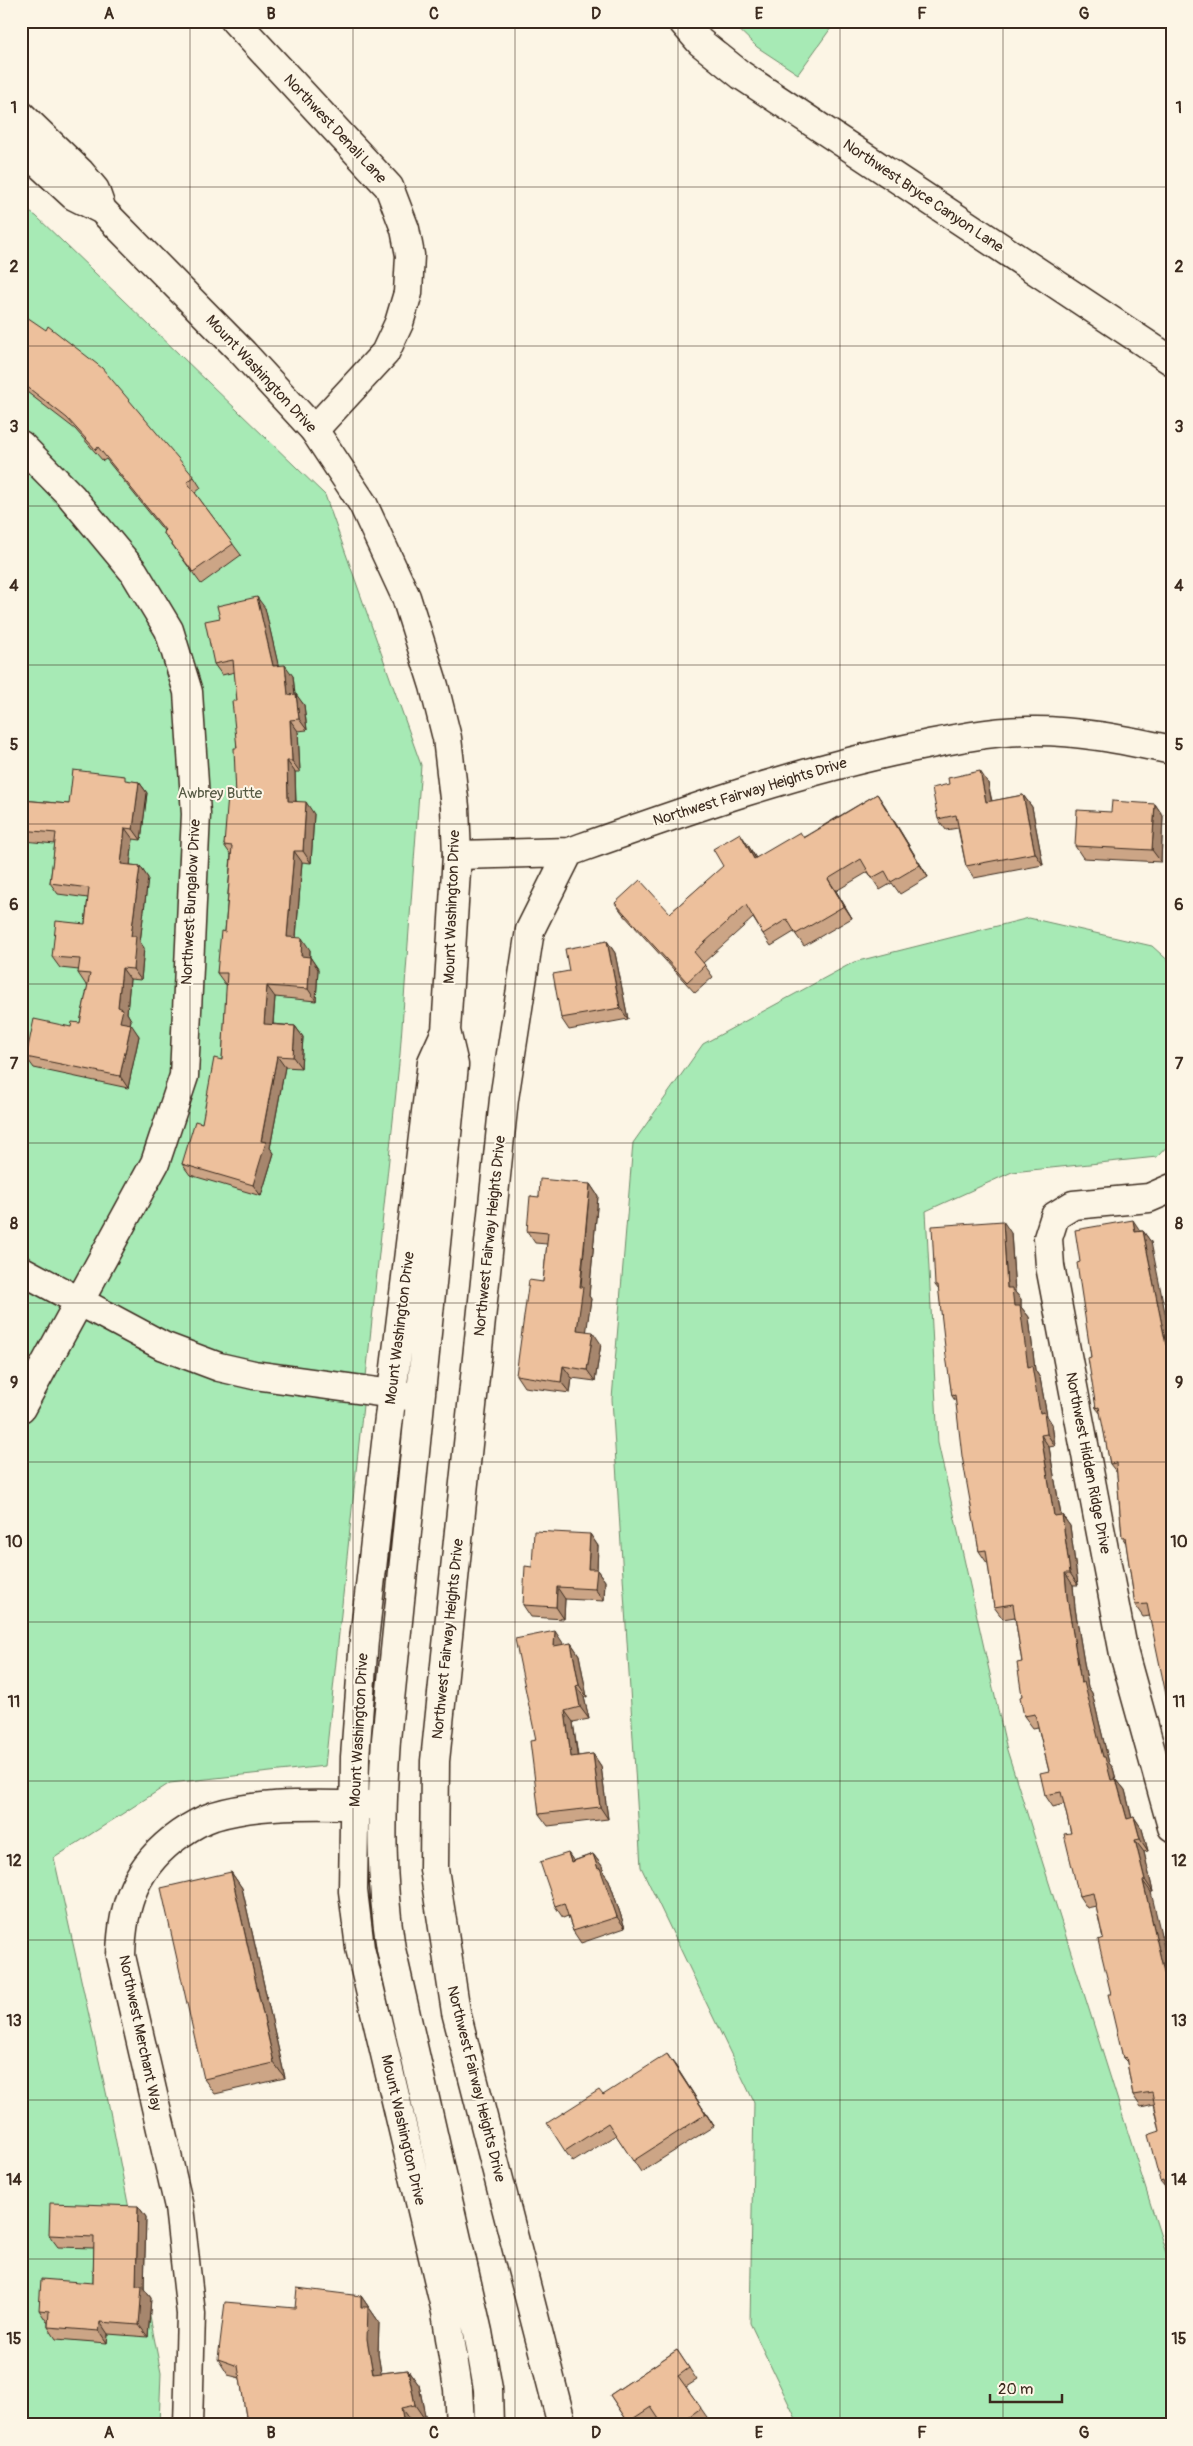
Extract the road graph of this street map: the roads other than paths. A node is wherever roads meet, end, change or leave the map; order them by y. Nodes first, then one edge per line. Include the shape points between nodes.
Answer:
1 (235, 21) edge
2 (682, 21) edge
3 (21, 115) edge
4 (21, 147) edge
5 (102, 210) junction
6 (1172, 361) edge
7 (314, 430) junction
8 (21, 445) edge
9 (1172, 750) edge
10 (570, 852) junction
11 (457, 855) junction
12 (446, 1031) junction
13 (1172, 1188) edge
14 (21, 1270) edge
15 (79, 1301) junction
16 (392, 1394) junction
17 (422, 1398) junction
18 (21, 1408) edge
19 (381, 1805) junction
20 (354, 1806) junction
21 (1172, 1827) edge
22 (188, 2425) edge
23 (460, 2425) edge
24 (489, 2425) edge
25 (562, 2425) edge

1 - 7 street, Northwest Denali Lane via 389,187 405,229 410,274 408,293 385,353
2 - 6 street, Northwest Bryce Canyon Lane via 700,42 741,75
3 - 5 street, Mount Washington Drive via 80,172 95,190
4 - 5 street, Mount Washington Drive via 74,196
5 - 7 street, Mount Washington Drive
7 - 11 street, Mount Washington Drive via 363,504 406,597 447,738
8 - 15 street, Northwest Bungalow Drive via 71,496 134,572 169,630 188,692 196,814 184,1076 155,1163
9 - 10 street, Northwest Fairway Heights Drive via 1075,732 1028,731 955,738 848,760 746,790
10 - 11 street, Northwest Fairway Heights Drive
10 - 25 street, Northwest Fairway Heights Drive via 530,930 504,1099 435,1761 434,1869 456,2012
11 - 12 street, Mount Washington Drive
12 - 16 street, Mount Washington Drive via 432,1062
12 - 17 street, Mount Washington Drive via 454,1065
13 - 21 street, Northwest Hidden Ridge Drive via 1149,1198 1072,1205 1055,1216 1048,1238 1050,1266 1124,1654
14 - 15 street
15 - 16 street via 163,1346 219,1367
15 - 18 street, Northwest Bungalow Drive
16 - 17 street
16 - 20 street, Mount Washington Drive via 364,1640
17 - 19 street, Mount Washington Drive
19 - 20 street, Northwest Merchant Way
19 - 24 street, Mount Washington Drive via 384,1909 478,2332 488,2389
20 - 22 street, Northwest Merchant Way via 255,1808 213,1816 187,1829 160,1848 142,1872 132,1892 122,1928 121,1956 178,2207 191,2314
20 - 23 street, Mount Washington Drive via 353,1890 360,1948 446,2312

